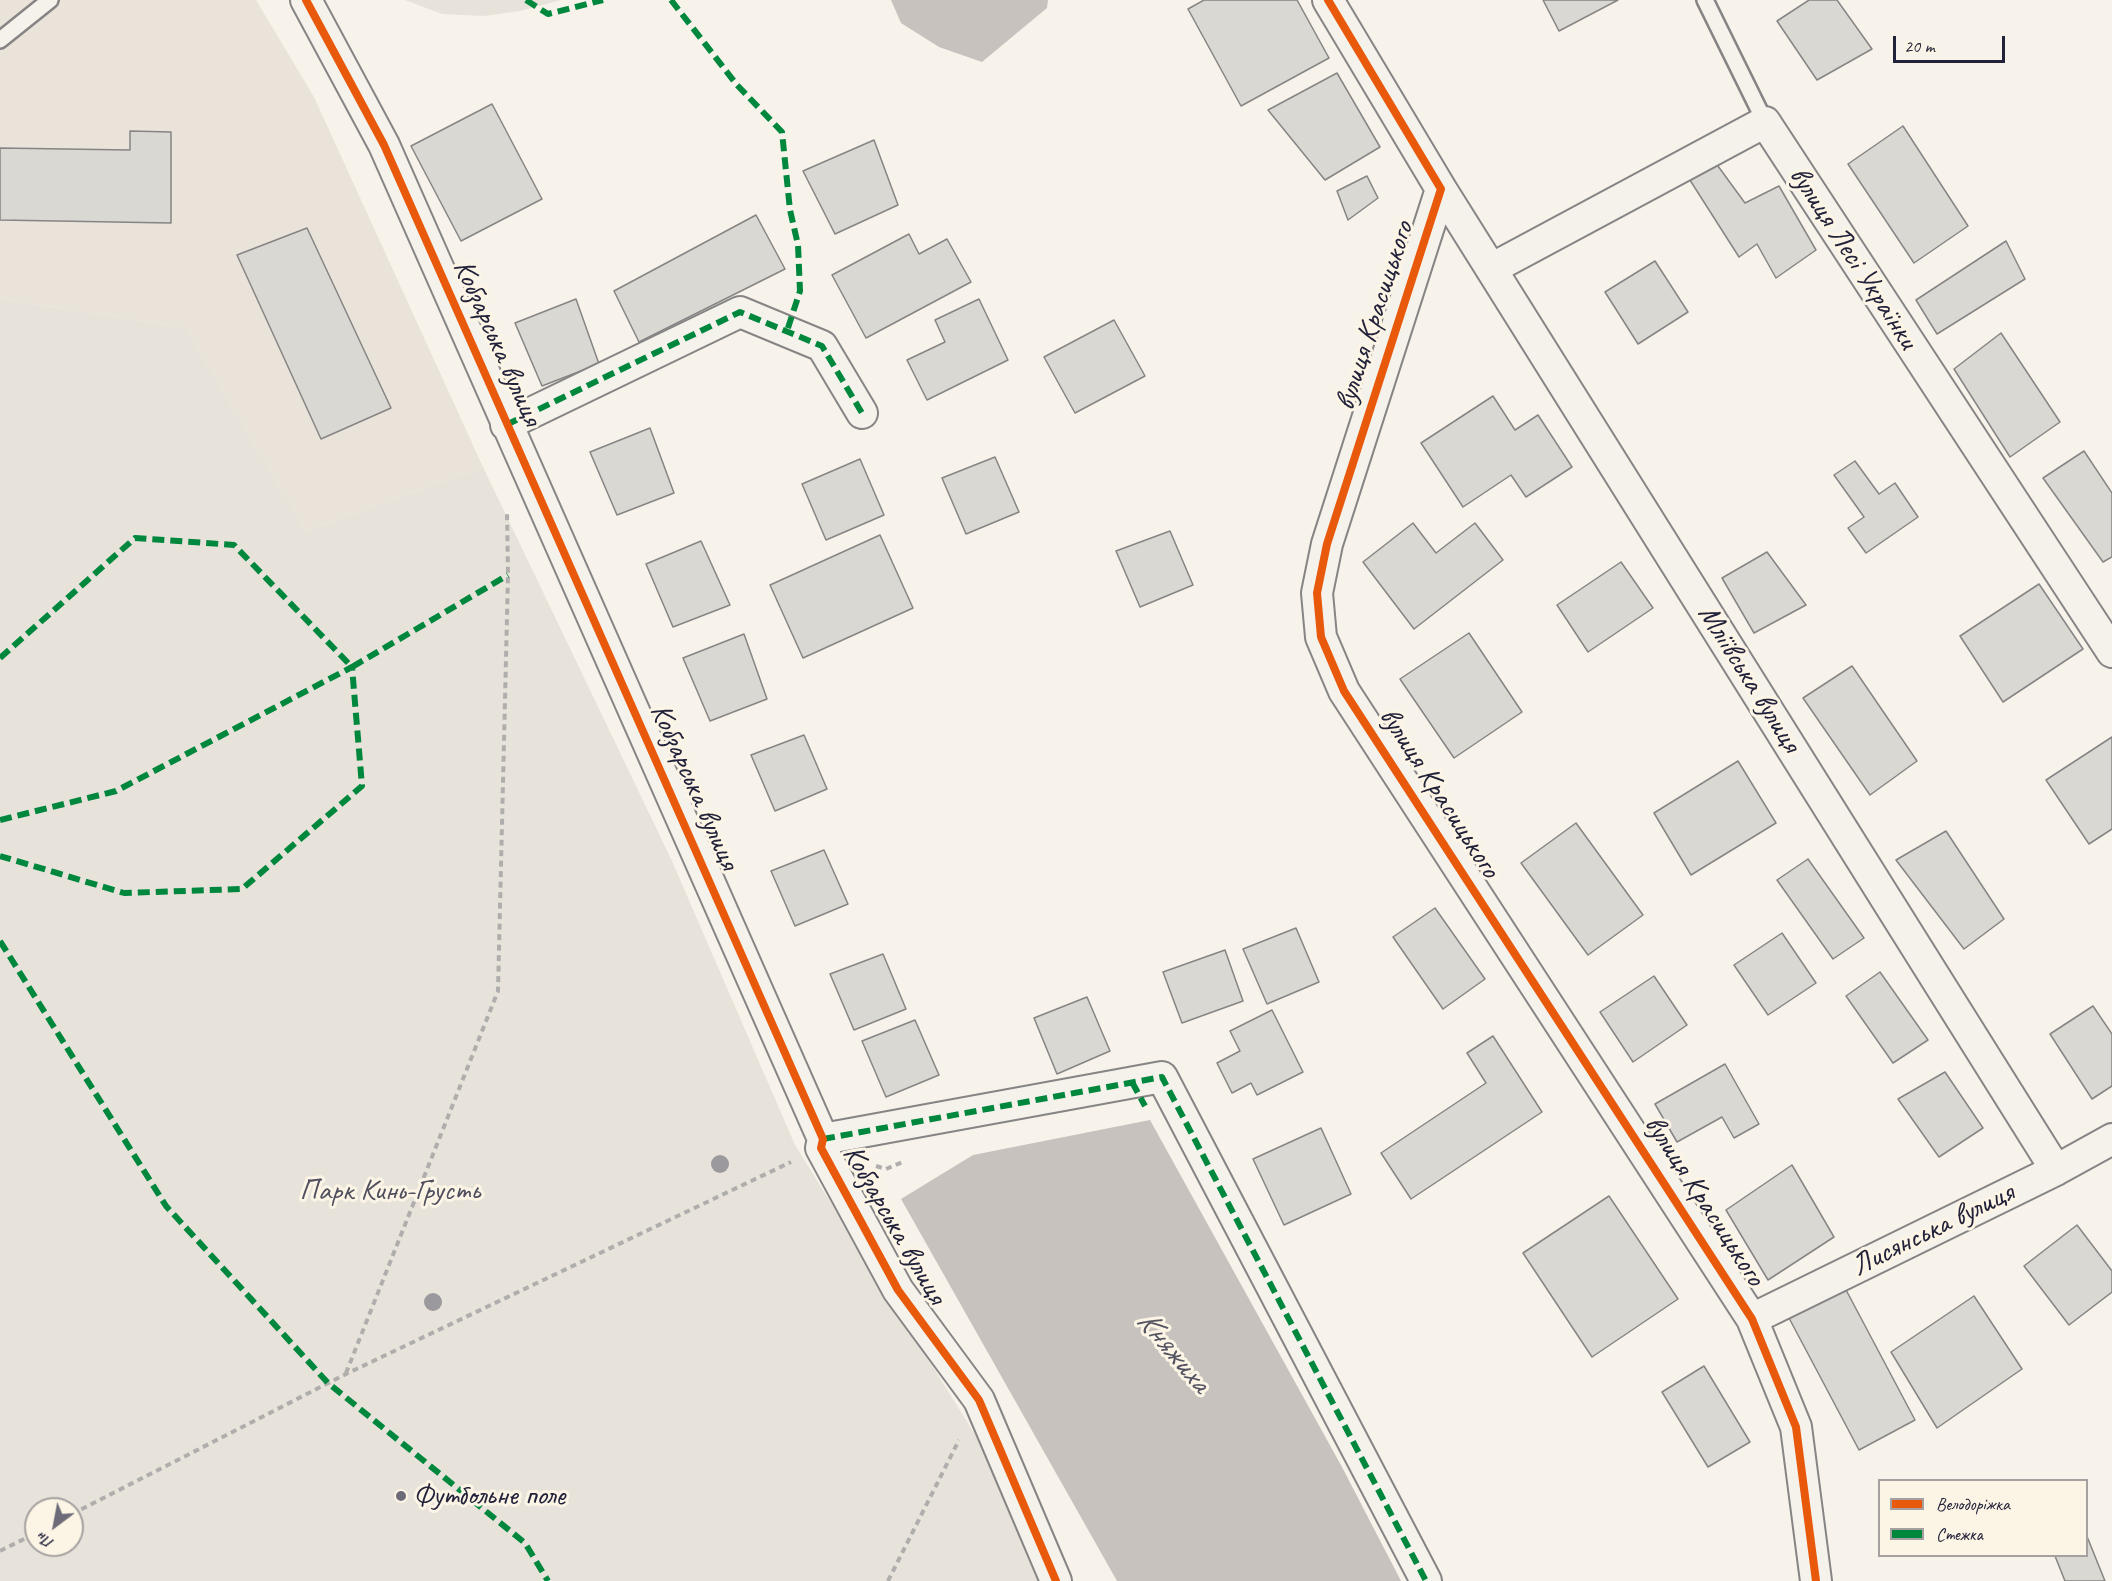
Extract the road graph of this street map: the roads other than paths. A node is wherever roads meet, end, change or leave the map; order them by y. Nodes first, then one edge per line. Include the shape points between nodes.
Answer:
1 (50, 0) edge
2 (306, 0) edge
3 (1328, 0) edge
4 (1705, 0) edge
5 (0, 40) edge
6 (1765, 122) junction
7 (1441, 189) junction
8 (1491, 269) junction
9 (862, 413) dead end
10 (506, 425) junction
11 (2112, 652) edge
12 (2112, 1139) edge
13 (822, 1143) junction
14 (2056, 1170) junction
15 (1752, 1318) junction
16 (1056, 1581) edge
17 (1426, 1581) edge
18 (1816, 1581) edge

1 - 5 lane
2 - 10 street, Кобзарська вулиця via 384,145
3 - 7 street, вулиця Красицького
4 - 6 lane
6 - 8 street
6 - 11 street, вулиця Лесі Українки
7 - 8 street, Мліївська вулиця
7 - 15 street, вулиця Красицького via 1327,544 1317,593 1321,637 1344,690
8 - 14 street, Мліївська вулиця
9 - 10 street via 822,346 740,312
10 - 13 street, Кобзарська вулиця
12 - 14 street, Лисянська вулиця
13 - 16 street, Кобзарська вулиця via 898,1290 979,1401
13 - 17 street via 1162,1077
14 - 15 street, Лисянська вулиця
15 - 18 street, вулиця Красицького via 1796,1427

